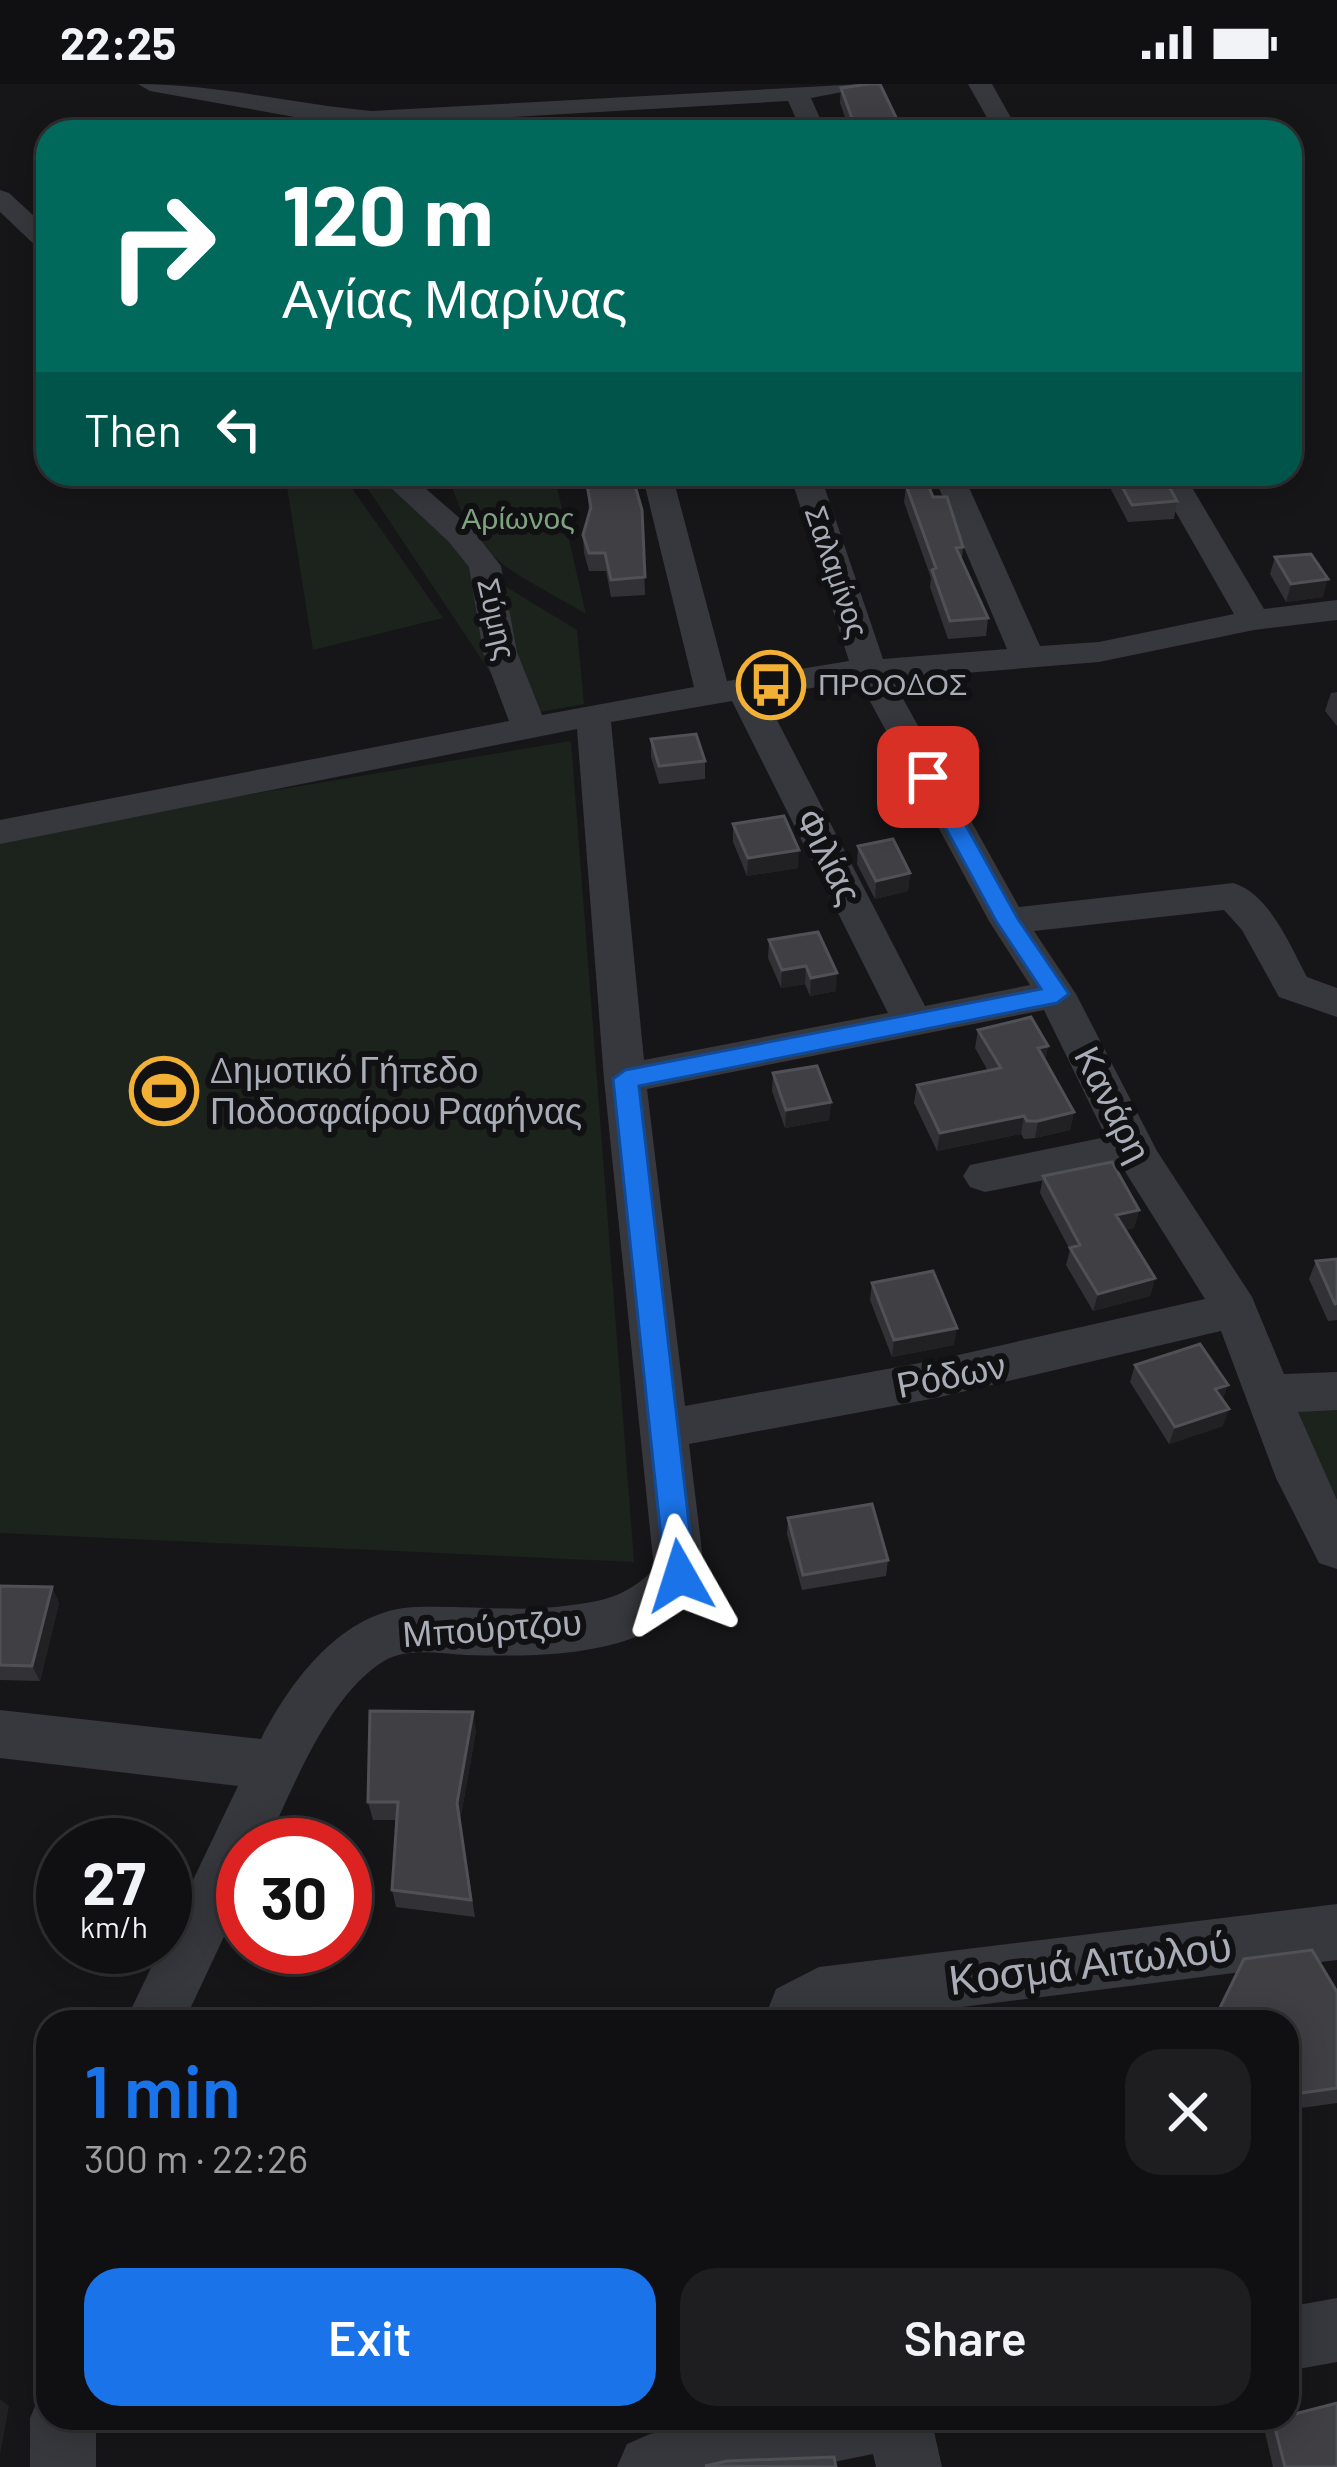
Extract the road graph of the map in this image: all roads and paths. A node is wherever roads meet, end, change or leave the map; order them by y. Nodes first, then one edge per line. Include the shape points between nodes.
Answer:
1 (850, 84) edge
2 (980, 84) edge
3 (673, 92) edge
4 (797, 93) junction
5 (164, 94) edge
6 (556, 108) edge
7 (684, 120) edge
8 (809, 120) edge
9 (1000, 120) edge
10 (0, 198) edge
11 (36, 232) edge
12 (404, 486) edge
13 (661, 486) edge
14 (809, 486) edge
15 (953, 486) edge
16 (1176, 486) edge
17 (1337, 610) edge
18 (1254, 620) junction
19 (1028, 658) junction
20 (869, 669) junction
21 (729, 693) junction
22 (593, 715) junction
23 (529, 727) junction
24 (0, 832) edge
25 (1008, 921) junction
26 (1057, 994) junction
27 (1337, 1003) edge
28 (913, 1022) junction
29 (625, 1079) junction
30 (1134, 1147) junction
31 (985, 1176) dead end
32 (1236, 1310) junction
33 (1337, 1391) edge
34 (1268, 1394) junction
35 (664, 1429) junction
36 (1337, 1548) edge
37 (0, 1734) edge
38 (276, 1766) junction
39 (1337, 1932) edge
40 (160, 2010) edge
41 (800, 2010) edge
42 (1337, 2330) edge
43 (1299, 2337) edge
44 (63, 2430) edge
45 (829, 2430) edge
46 (901, 2430) edge
47 (63, 2467) edge
48 (650, 2467) edge
49 (909, 2467) edge

1 - 4 street
2 - 9 street
3 - 4 street
3 - 6 street
3 - 7 street
4 - 8 street
5 - 6 street via 372,118
10 - 11 street
12 - 23 street, Σύμης via 485,566 500,652
13 - 21 street, Φιλίας
14 - 20 street, Σαλαμίνος
15 - 19 street
16 - 18 street
17 - 18 street
18 - 19 street via 1112,650
19 - 20 street
20 - 21 street
20 - 25 street, Κανάρη
21 - 22 street
21 - 28 street, Φιλίας
22 - 23 street
22 - 29 street, Μπούρτζου
23 - 24 street
25 - 26 street, Κανάρη
25 - 27 street via 1233,896 1293,987
26 - 28 street
26 - 30 street, Κανάρη
28 - 29 street
29 - 35 street, Μπούρτζου
30 - 31 street
30 - 32 street, Κανάρη
32 - 34 street, Κανάρη
32 - 35 street, Ρόδων via 936,1379
33 - 34 street
34 - 36 street, Κανάρη
35 - 38 street, Μπούρτζου via 680,1576 651,1606 550,1628 387,1634 323,1687
37 - 38 street
38 - 40 street, Μπούρτζου
39 - 41 street, Κοσμά Αιτωλού via 843,1993 806,2001
42 - 43 street
44 - 47 street
45 - 48 street
46 - 49 street

